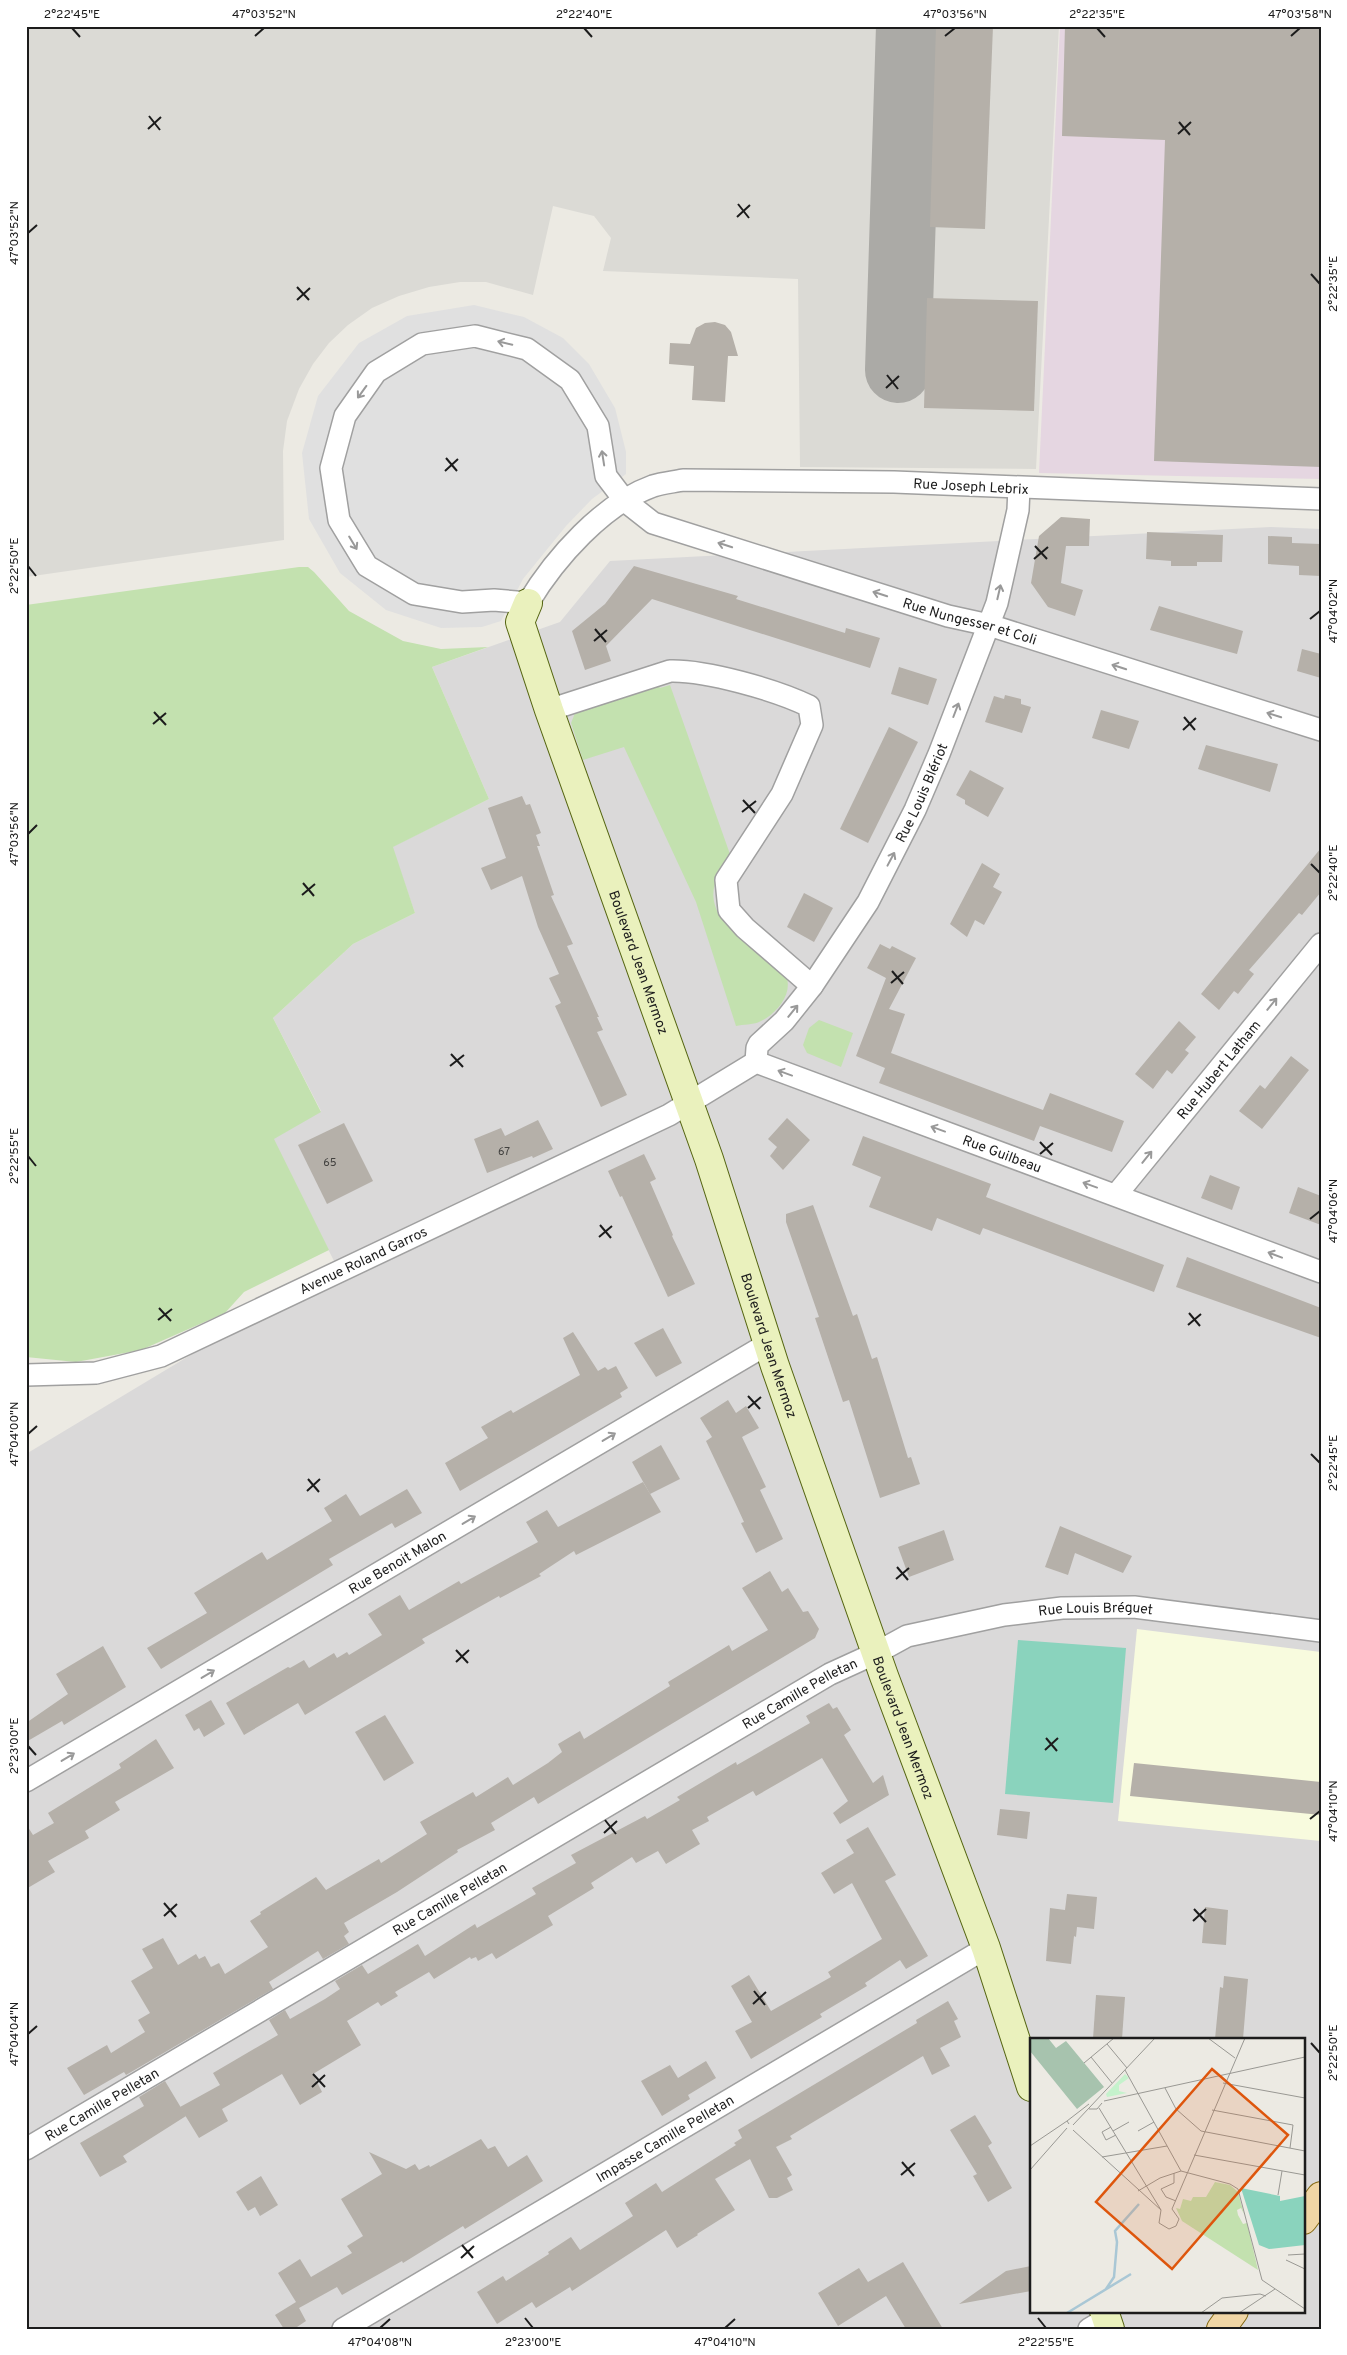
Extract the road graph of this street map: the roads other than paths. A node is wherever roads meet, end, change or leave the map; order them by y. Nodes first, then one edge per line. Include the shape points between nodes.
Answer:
1 (1019, 488) junction
2 (1321, 499) edge
3 (624, 501) junction
4 (528, 603) junction
5 (989, 625) junction
6 (549, 710) junction
7 (1321, 730) edge
8 (1321, 944) edge
9 (812, 986) junction
10 (756, 1062) junction
11 (689, 1103) junction
12 (1116, 1195) junction
13 (1321, 1272) edge
14 (769, 1343) junction
15 (26, 1375) edge
16 (1321, 1631) edge
17 (876, 1653) junction
18 (26, 1781) edge
19 (986, 1948) junction
20 (1030, 2083) edge
21 (26, 2149) edge
22 (1321, 2196) edge
23 (1304, 2219) edge
24 (1233, 2312) edge
25 (344, 2329) edge
26 (1221, 2329) edge

1 - 2 street, Rue Joseph Lebrix
1 - 3 street, Rue Joseph Lebrix via 894,482 683,480 653,486
5 -> 1 street, Rue Louis Blériot via 1018,510
3 - 4 street, Rue Joseph Lebrix via 566,551
3 -> 4 street, Rue Nungesser et Coli via 606,476 598,426 570,380 527,349 475,336 422,344 376,372 345,416 332,468 339,520 367,566 414,594 462,602
5 -> 3 street, Rue Nungesser et Coli via 960,620 653,523
4 - 6 street, Boulevard Jean Mermoz via 520,622
7 -> 5 street, Rue Nungesser et Coli
9 -> 5 street, Rue Louis Blériot via 868,902 893,857 939,754
6 - 9 street via 670,670 688,670 789,696 809,706 812,725 782,794 726,880 729,910
6 - 11 street, Boulevard Jean Mermoz
12 -> 8 street, Rue Hubert Latham
10 -> 9 street, Rue Louis Blériot via 759,1044 784,1021
10 - 11 street
12 -> 10 street, Rue Guilbeau
11 - 14 street, Boulevard Jean Mermoz
11 - 15 street, Avenue Roland Garros via 669,1116 160,1356 96,1373
13 -> 12 street, Rue Guilbeau
14 - 17 street, Boulevard Jean Mermoz
18 -> 14 street, Rue Benoit Malon
16 - 17 street, Rue Louis Bréguet via 1134,1607 1062,1608 1004,1615 907,1636
17 - 19 street, Boulevard Jean Mermoz
17 - 21 street, Rue Camille Pelletan via 830,1674
19 - 20 street, Boulevard Jean Mermoz
19 - 25 street, Impasse Camille Pelletan
22 - 23 main road
24 - 26 main road

